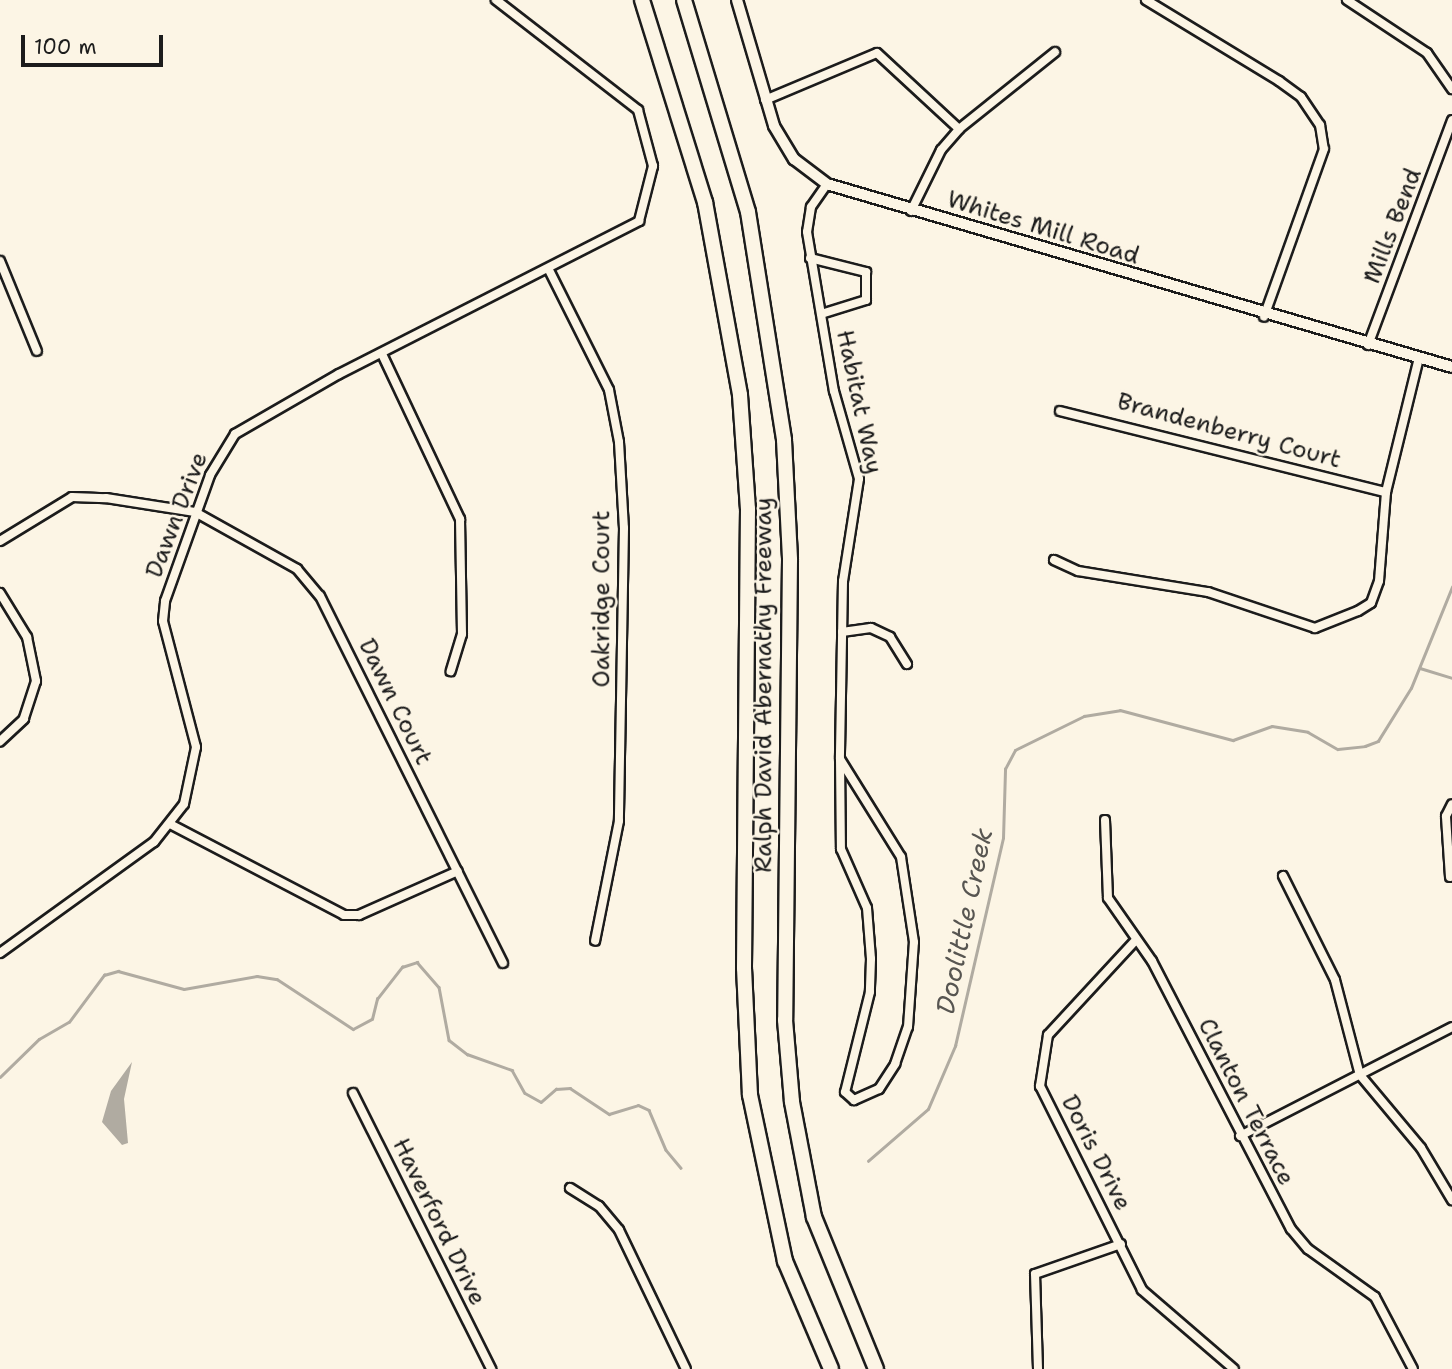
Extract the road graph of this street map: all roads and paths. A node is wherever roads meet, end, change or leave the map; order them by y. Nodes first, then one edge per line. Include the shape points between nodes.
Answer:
1 (496, 0) edge
2 (642, 0) edge
3 (684, 0) edge
4 (737, 0) edge
5 (1146, 0) edge
6 (1347, 0) edge
7 (1055, 52) dead end
8 (1452, 89) edge
9 (765, 100) junction
10 (1452, 120) edge
11 (960, 129) junction
12 (827, 184) junction
13 (911, 211) junction
14 (810, 258) junction
15 (0, 261) edge
16 (549, 270) junction
17 (821, 314) junction
18 (1265, 317) junction
19 (1368, 345) junction
20 (37, 351) dead end
21 (382, 354) junction
22 (1419, 358) junction
23 (1452, 367) edge
24 (1060, 411) dead end
25 (1386, 492) junction
26 (195, 512) junction
27 (0, 541) edge
28 (1054, 560) dead end
29 (0, 593) edge
30 (842, 632) junction
31 (906, 664) dead end
32 (451, 671) dead end
33 (0, 741) edge
34 (840, 759) junction
35 (1452, 804) edge
36 (1105, 820) dead end
37 (170, 824) junction
38 (458, 871) junction
39 (1283, 876) dead end
40 (1450, 877) edge
41 (595, 941) dead end
42 (1135, 941) junction
43 (0, 953) edge
44 (503, 962) dead end
45 (1452, 1027) edge
46 (1360, 1075) junction
47 (353, 1093) dead end
48 (1240, 1136) junction
49 (570, 1188) dead end
50 (1452, 1200) edge
51 (1121, 1244) junction
52 (491, 1369) edge
53 (686, 1369) edge
54 (831, 1369) edge
55 (876, 1369) edge
56 (1038, 1369) edge
57 (1234, 1369) edge
58 (1413, 1369) edge

1 - 16 street, Dawn Drive via 638,110 653,166 638,224
2 - 54 highway, Ralph David Abernathy Freeway via 702,190 738,382 748,509 749,1085 782,1251
3 - 55 highway, Ralph David Abernathy Freeway via 748,212 784,440 790,560 785,1020 793,1114 814,1217
4 - 9 street, Whites Mill Road
5 - 18 street via 1279,80 1301,97 1320,124 1324,149
6 - 8 street via 1426,53
7 - 11 street
9 - 11 street via 877,52
9 - 12 street, Whites Mill Road via 788,152
10 - 19 street, Mills Bend
11 - 13 street via 941,150
12 - 13 street, Whites Mill Road
12 - 14 street, Habitat Way via 808,219
13 - 18 street, Whites Mill Road
14 - 17 street, Habitat Way
14 - 17 street via 866,272 866,300
15 - 20 street
16 - 21 street, Dawn Drive
16 - 41 street, Oakridge Court via 609,390 619,442 624,528 619,821
17 - 30 street, Habitat Way via 859,479
18 - 19 street, Whites Mill Road
19 - 22 street, Whites Mill Road
21 - 26 street, Dawn Drive via 235,434
21 - 32 street via 460,519 462,634
22 - 23 street, Whites Mill Road
22 - 25 street
24 - 25 street, Brandenberry Court
25 - 28 street via 1385,547 1371,603 1315,628 1208,592 1077,571
26 - 27 street, Dawn Court via 72,497
26 - 37 street, Dawn Drive via 164,601 163,621 196,747 193,779
26 - 38 street, Dawn Court via 274,552 320,596
29 - 33 street via 27,637 36,681 24,719
30 - 31 street via 871,628 890,636
30 - 34 street, Habitat Way
34 - 34 street, Habitat Way via 901,857 914,942 908,1027 895,1064 879,1089 854,1100 845,1092 866,1014 871,959 867,908 841,849
35 - 40 street via 1446,816
36 - 42 street, Clanton Terrace via 1108,898
37 - 38 street via 344,915 359,915
37 - 43 street, Dawn Drive
38 - 44 street, Dawn Court
39 - 46 street via 1335,980
42 - 48 street, Clanton Terrace via 1152,961
42 - 51 street, Doris Drive via 1064,1012 1048,1035 1038,1073
45 - 46 street
46 - 48 street
46 - 50 street via 1421,1148
47 - 52 street, Haverford Drive
48 - 58 street, Clanton Terrace via 1291,1229 1308,1249 1375,1297
49 - 53 street via 599,1206 620,1230
51 - 56 street via 1035,1274
51 - 57 street, Doris Drive via 1150,1302

